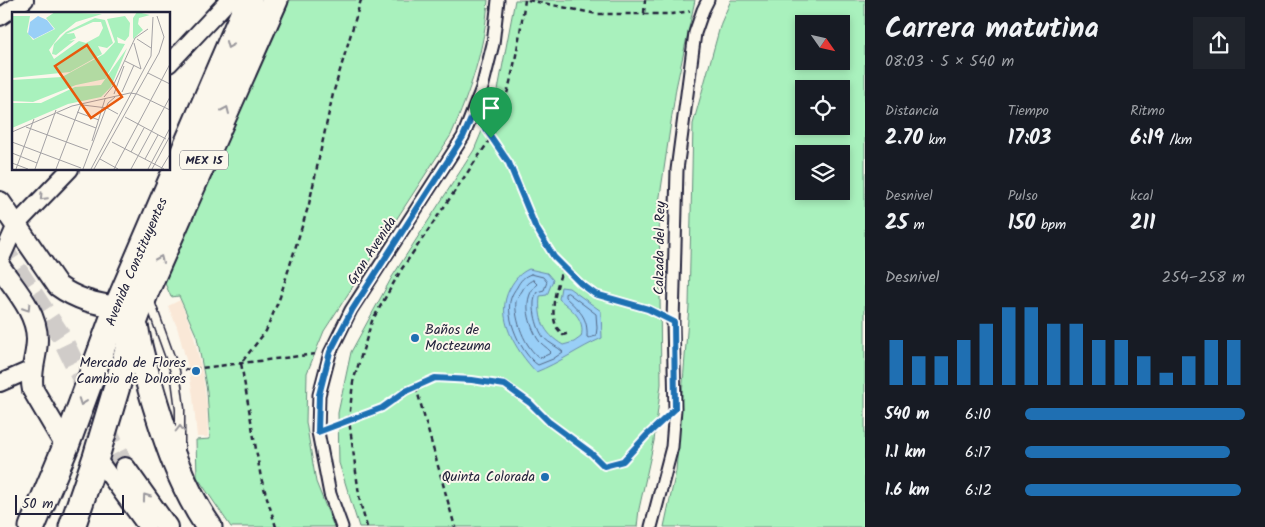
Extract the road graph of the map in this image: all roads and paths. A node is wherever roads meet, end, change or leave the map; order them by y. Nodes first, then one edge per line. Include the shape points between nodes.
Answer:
1 (25, 0) edge
2 (275, 0) edge
3 (361, 0) edge
4 (498, 0) edge
5 (527, 0) edge
6 (645, 0) edge
7 (243, 1) edge
8 (706, 5) edge
9 (644, 14) junction
10 (0, 18) edge
11 (170, 63) edge
12 (474, 112) junction
13 (491, 138) junction
14 (69, 170) edge
15 (0, 202) edge
16 (9, 220) edge
17 (0, 261) edge
18 (564, 266) junction
19 (0, 267) edge
20 (146, 291) junction
21 (126, 314) junction
22 (674, 322) junction
23 (569, 333) dead end
24 (330, 352) junction
25 (241, 363) junction
26 (32, 369) junction
27 (175, 372) junction
28 (0, 384) edge
29 (416, 387) junction
30 (675, 409) junction
31 (349, 420) junction
32 (318, 432) junction
33 (66, 446) junction
34 (96, 457) junction
35 (125, 468) tunnel mouth
36 (180, 478) junction
37 (32, 527) edge
38 (72, 527) edge
39 (147, 527) edge
40 (167, 527) edge
41 (208, 527) edge
42 (276, 527) edge
43 (342, 527) edge
44 (367, 527) edge
45 (455, 527) edge
46 (651, 527) edge

1 - 10 street
20 -> 2 main road, Avenida Constituyentes / MEX 15
3 - 25 path via 334,94 309,204 280,297 266,331
4 - 12 street, Gran Avenida via 493,44
5 - 9 path via 597,14
5 - 13 path via 514,67 501,116
6 - 9 path
7 - 11 street
7 -> 21 main road, Avenida Constituyentes / MEX 15
8 - 9 path via 672,14
8 - 22 street, Calzada del Rey via 695,33 677,170
12 - 13 path
12 - 24 street, Gran Avenida via 463,137 352,310
13 - 18 path via 509,163 535,226 554,257
13 - 31 path via 401,270 372,321 353,382
14 -> 16 street
15 - 16 street
16 - 17 street
16 - 21 street via 58,286 79,299
18 - 22 path via 595,294 648,309
18 - 23 path via 554,310 556,326 563,335
19 -> 26 street via 34,318 37,338
20 - 21 main road, Avenida Constituyentes / MEX 15
20 - 27 lane
21 -> 33 main road, Avenida Constituyentes / MEX 15
21 - 34 main road, Avenida Constituyentes / MEX 15 via 127,353
21 - 36 main road
22 - 30 street, Calzada del Rey
24 - 25 path
24 - 32 street, Gran Avenida via 319,395
25 - 27 path
25 - 42 path via 261,478
26 - 28 street
26 - 33 street via 33,390
36 -> 27 lane via 180,409
29 - 30 path via 435,378 505,385 604,466 623,461
29 - 31 path via 382,408
29 - 45 path
30 - 46 street, Calzada del Rey via 672,447
31 - 32 path
31 - 44 path via 360,502
32 - 43 street, Gran Avenida via 330,494
33 - 37 main road, Avenida Constituyentes / MEX 15
34 - 38 main road, Avenida Constituyentes / MEX 15
34 - 39 street
40 -> 35 street
36 - 41 main road

